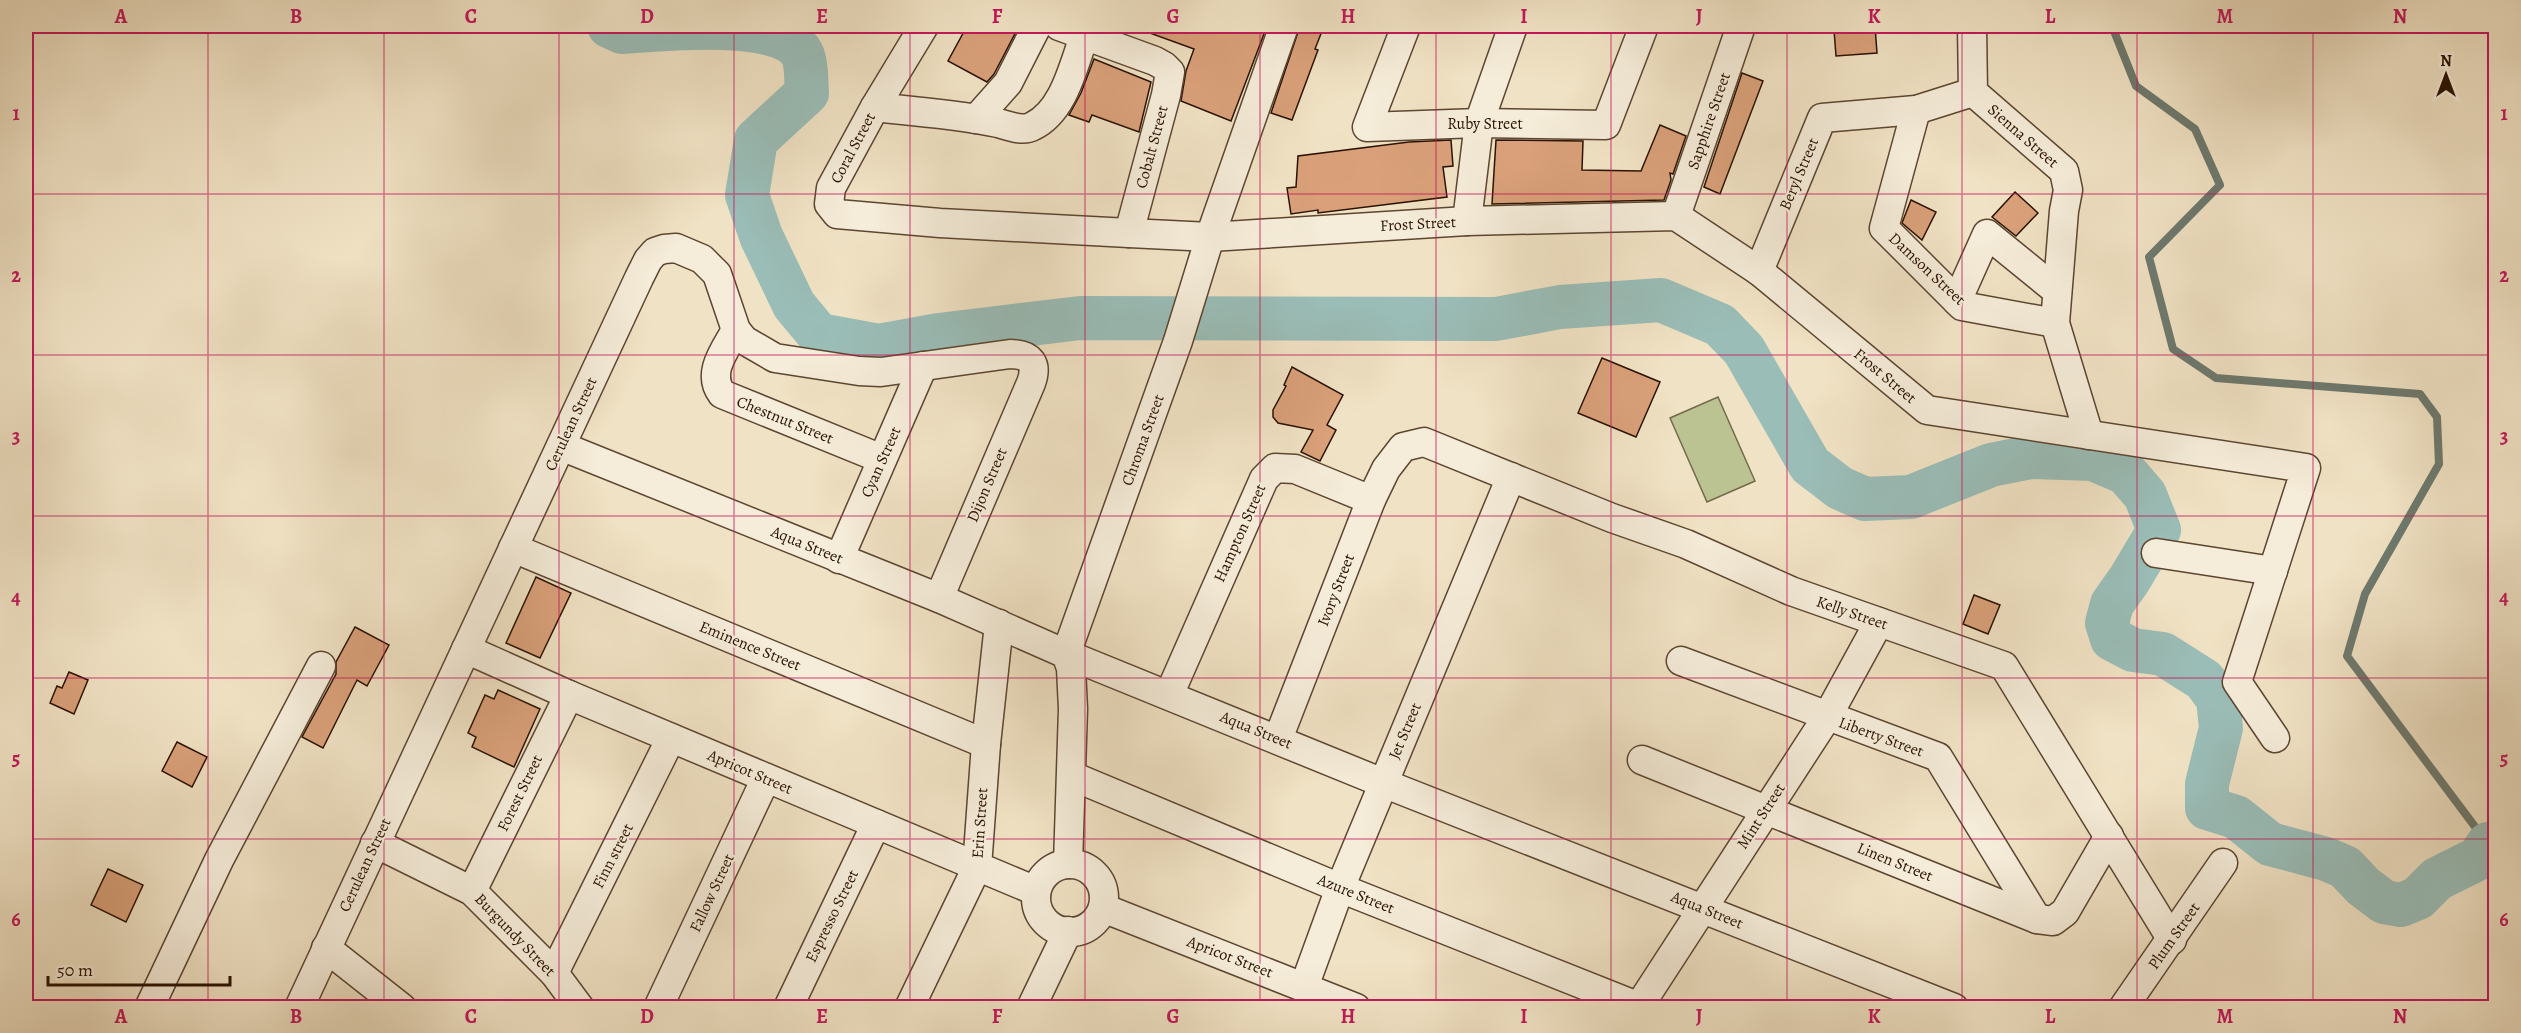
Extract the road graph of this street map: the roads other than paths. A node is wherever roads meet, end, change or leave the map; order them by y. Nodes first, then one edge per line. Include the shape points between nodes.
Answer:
1 (924, 26) edge
2 (1037, 26) edge
3 (1284, 26) edge
4 (1406, 26) edge
5 (1513, 26) edge
6 (1644, 26) edge
7 (1741, 26) edge
8 (1972, 26) edge
9 (1072, 31) edge
10 (1973, 92) junction
11 (875, 107) junction
12 (1916, 110) junction
13 (976, 119) junction
14 (1479, 123) junction
15 (1676, 216) junction
16 (1467, 221) junction
17 (1129, 233) junction
18 (1210, 237) junction
19 (1758, 271) junction
20 (2057, 291) junction
21 (1957, 301) junction
22 (2055, 323) junction
23 (736, 330) junction
24 (923, 366) junction
25 (2089, 435) junction
26 (561, 446) junction
27 (1403, 447) joint
28 (882, 459) junction
29 (1511, 477) junction
30 (1371, 500) junction
31 (513, 548) junction
32 (2156, 553) dead end
33 (839, 558) junction
34 (2273, 571) junction
35 (939, 598) junction
36 (1879, 622) junction
37 (999, 624) junction
38 (466, 649) junction
39 (1066, 654) junction
40 (1681, 661) dead end
41 (321, 666) dead end
42 (569, 695) junction
43 (1169, 695) junction
44 (1827, 717) junction
45 (671, 738) junction
46 (2275, 738) dead end
47 (1278, 739) junction
48 (986, 744) junction
49 (1642, 760) dead end
50 (1071, 776) junction
51 (766, 778) junction
52 (1383, 783) junction
53 (1765, 810) junction
54 (876, 824) junction
55 (2109, 836) junction
56 (375, 843) junction
57 (2223, 863) dead end
58 (1068, 864) junction
59 (977, 867) junction
60 (1340, 888) junction
61 (472, 891) junction
62 (1036, 891) junction
63 (1103, 908) junction
64 (1702, 908) junction
65 (2037, 919) junction
66 (1068, 931) junction
67 (2172, 940) junction
68 (326, 948) junction
69 (554, 973) junction
70 (1304, 987) junction
71 (1639, 1007) edge
72 (149, 1008) edge
73 (299, 1008) edge
74 (402, 1008) edge
75 (580, 1008) edge
76 (658, 1008) edge
77 (788, 1008) edge
78 (909, 1008) edge
79 (1031, 1008) edge
80 (1356, 1008) edge
81 (1954, 1008) edge
82 (2123, 1008) edge

1 - 11 street, Coral Street
2 - 13 street via 1008,83
3 - 18 street, Chroma Street
4 - 14 street, Ruby Street via 1367,127
5 - 14 street
6 - 14 street, Ruby Street via 1606,124
7 - 15 street, Sapphire Street
8 - 10 street, Sienna Street
9 - 13 street, Cobalt Street via 1063,94 1052,110 1033,127 1016,128
9 - 17 street, Cobalt Street via 1155,61 1170,72
10 - 12 street, Beryl Street
10 - 20 street, Sienna Street via 2064,171 2068,190
11 - 13 street, Cobalt Street
11 - 17 street, Coral Street via 831,188 829,204 837,214
12 - 19 street, Beryl Street via 1822,118
12 - 21 street, Damson Street via 1884,228
14 - 16 street
15 - 16 street, Frost Street
15 - 19 street, Frost Street
16 - 18 street, Frost Street
17 - 18 street
18 - 39 street, Chroma Street via 1197,286
19 - 25 street, Frost Street via 1927,410
20 - 21 street via 1987,234
20 - 22 street, Sienna Street
21 - 22 street, Damson Street via 1962,306
22 - 25 street
23 - 24 street via 744,340 775,358 859,371
23 - 26 street, Cerulean Street via 717,274 709,264 676,248 655,252 639,278
23 - 28 street, Chestnut Street via 717,365 715,385 722,394
24 - 28 street, Cyan Street
24 - 35 street, Dijon Street via 1019,354 1029,358 1035,371
25 - 34 street, Frost Street via 2306,468
26 - 31 street, Cerulean Street
26 - 33 street, Aqua Street
27 - 29 street, Kelly Street via 1424,442
27 - 30 street, Ivory Street via 1393,457
28 - 33 street, Cyan Street
29 - 36 street, Kelly Street via 1686,544 1791,591
29 - 52 street, Jet Street
30 - 43 street, Hampton Street via 1295,469 1275,468 1264,479
30 - 47 street, Ivory Street
31 - 38 street, Cerulean Street
31 - 48 street, Eminence Street
32 - 34 street
33 - 35 street, Aqua Street
34 - 46 street, Frost Street via 2237,682
35 - 37 street, Aqua Street
36 - 44 street, Mint Street
36 - 55 street, Kelly Street via 2004,666
37 - 39 street, Aqua Street
37 - 48 street, Erin Street
38 - 42 street, Apricot Street
38 - 56 street, Cerulean Street
39 - 43 street, Aqua Street
39 - 50 street via 1073,687
40 - 44 street, Liberty Street
41 - 72 street via 219,860
42 - 45 street, Apricot Street
42 - 61 street, Forest Street
43 - 47 street, Aqua Street
44 - 53 street, Mint Street
44 - 65 street, Liberty Street via 1938,758
45 - 51 street, Apricot Street
45 - 69 street, Finn street
47 - 52 street, Aqua Street
48 - 59 street, Erin Street
49 - 53 street, Linen Street
50 - 58 street
50 - 60 street, Azure Street
51 - 54 street, Apricot Street
51 - 76 street, Fallow Street
52 - 60 street, Jet Street
52 - 64 street, Aqua Street
53 - 64 street, Mint Street
53 - 65 street, Linen Street
54 - 59 street, Apricot Street
54 - 77 street, Espresso Street
55 - 65 street via 2065,912 2053,921
55 - 67 street, Kelly Street
56 - 61 street, Burgundy Street
56 - 68 street, Cerulean Street
57 - 67 street, Plum Street
58 - 62 street via 1047,873
58 - 63 street via 1090,870 1098,879 1103,890
59 - 62 street, Apricot Street
59 - 78 street, Erin Street
60 - 70 street, Jet Street
60 - 71 street, Azure Street
61 - 69 street, Burgundy Street
62 - 66 street via 1039,912 1045,921 1053,928
63 - 66 street via 1094,922
63 - 70 street, Apricot Street
64 - 71 street, Mint Street
64 - 81 street, Aqua Street
66 - 79 street
67 - 82 street, Plum Street
68 - 73 street, Cerulean Street
68 - 74 street
69 - 75 street, Burgundy Street
70 - 80 street, Apricot Street

